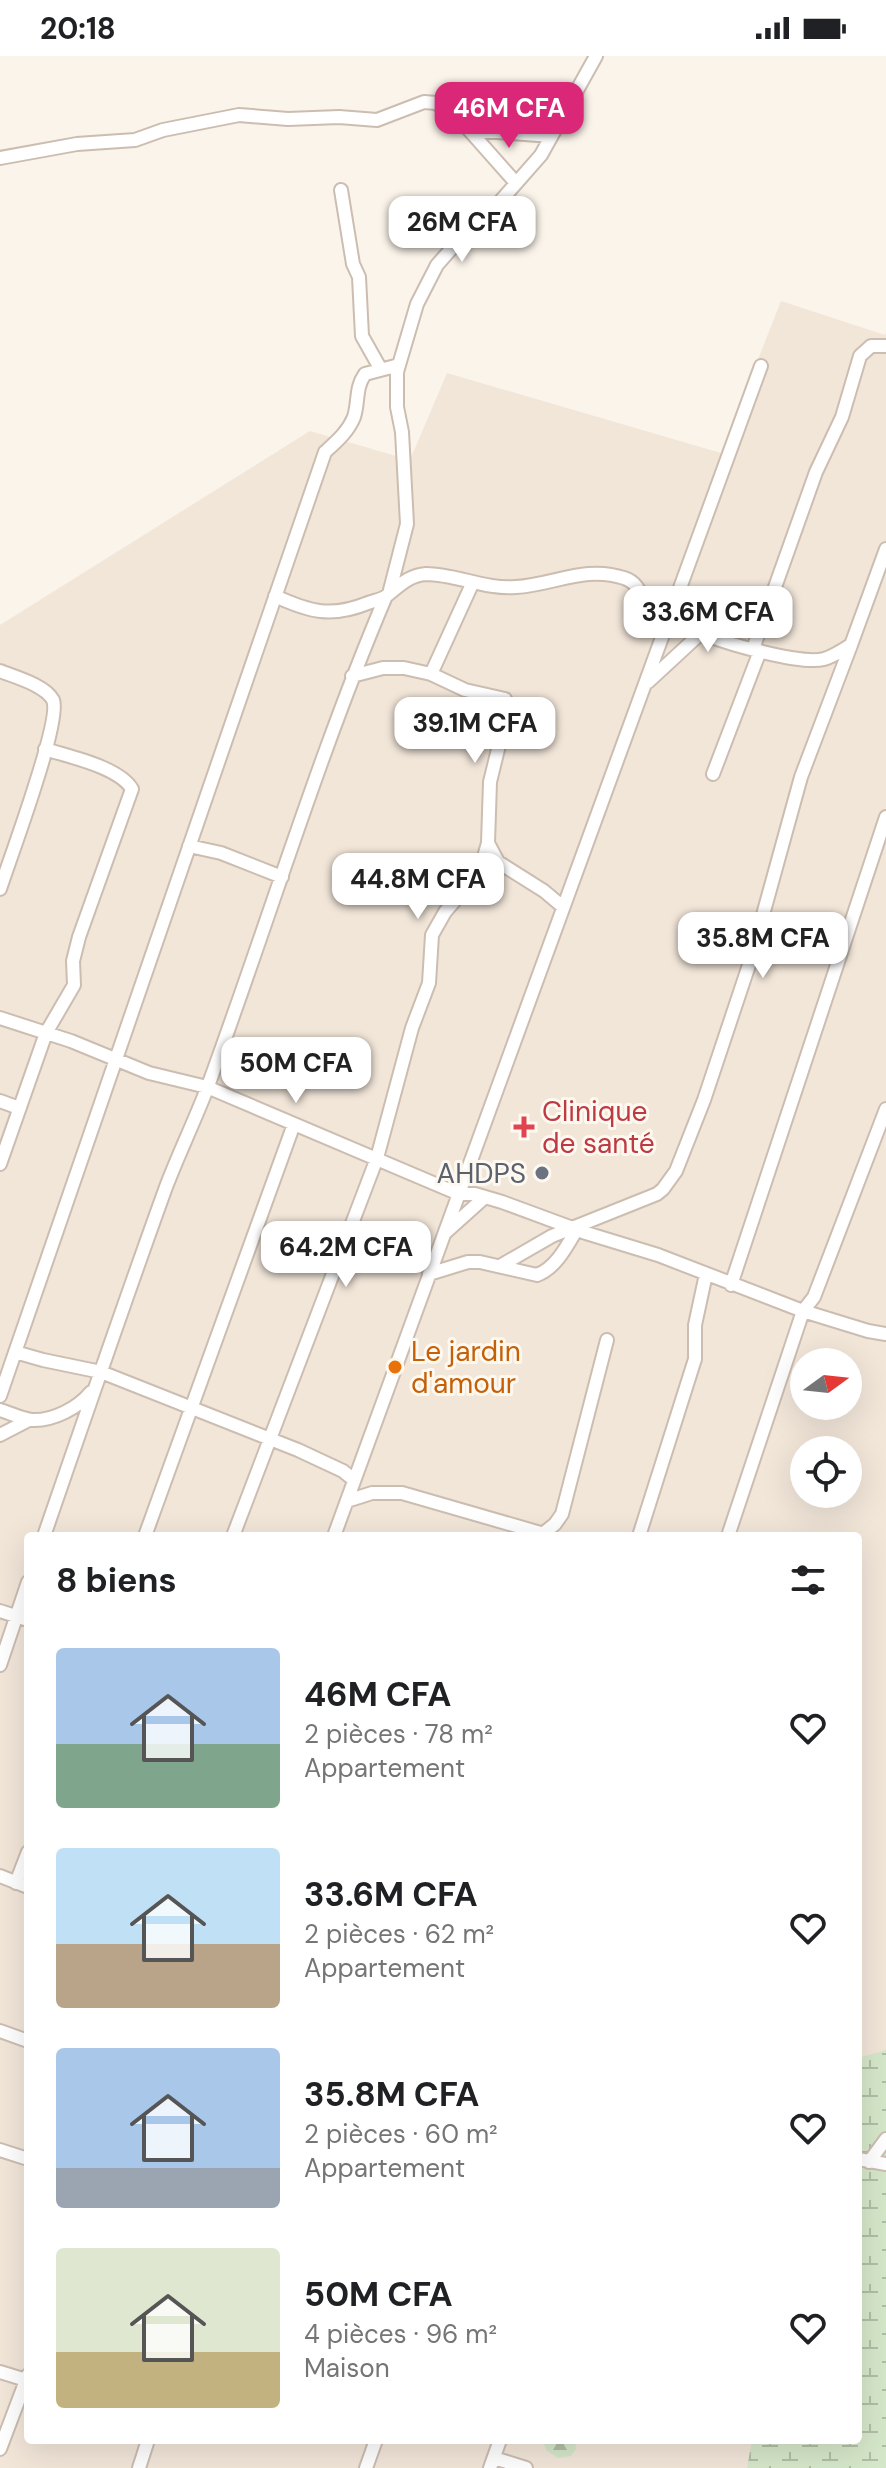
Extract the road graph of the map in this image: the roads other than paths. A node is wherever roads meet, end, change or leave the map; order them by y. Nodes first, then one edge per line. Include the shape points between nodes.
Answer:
1 (596, 56) edge
2 (470, 130) junction
3 (551, 136) junction
4 (0, 158) edge
5 (516, 183) junction
6 (341, 190) dead end
7 (886, 346) edge
8 (399, 365) junction
9 (761, 366) dead end
10 (380, 368) junction
11 (886, 549) edge
12 (473, 582) junction
13 (388, 593) junction
14 (275, 596) junction
15 (666, 625) junction
16 (701, 633) junction
17 (851, 645) junction
18 (757, 650) junction
19 (0, 671) edge
20 (431, 674) junction
21 (352, 676) junction
22 (644, 687) junction
23 (45, 749) junction
24 (713, 774) dead end
25 (886, 817) edge
26 (488, 843) junction
27 (189, 846) junction
28 (282, 877) junction
29 (0, 889) edge
30 (563, 907) junction
31 (0, 1018) edge
32 (46, 1033) junction
33 (115, 1060) junction
34 (207, 1087) junction
35 (0, 1101) edge
36 (19, 1108) junction
37 (886, 1109) edge
38 (294, 1124) junction
39 (377, 1158) junction
40 (0, 1164) edge
41 (459, 1194) junction
42 (485, 1197) junction
43 (575, 1228) junction
44 (444, 1234) junction
45 (500, 1266) junction
46 (429, 1274) junction
47 (706, 1274) junction
48 (731, 1285) junction
49 (803, 1311) junction
50 (886, 1334) edge
51 (607, 1340) dead end
52 (15, 1352) junction
53 (99, 1378) junction
54 (0, 1396) edge
55 (191, 1407) junction
56 (0, 1410) edge
57 (29, 1420) junction
58 (0, 1435) edge
59 (269, 1438) junction
60 (354, 1480) junction
61 (347, 1501) junction
62 (45, 1532) edge
63 (146, 1532) edge
64 (234, 1532) edge
65 (335, 1532) edge
66 (535, 1532) edge
67 (548, 1532) edge
68 (640, 1532) edge
69 (729, 1532) edge
70 (0, 1611) edge
71 (22, 1618) edge
72 (0, 1665) edge
73 (0, 1876) edge
74 (22, 1885) edge
75 (0, 2031) edge
76 (24, 2040) edge
77 (886, 2139) edge
78 (0, 2150) edge
79 (24, 2158) edge
80 (864, 2160) edge
81 (886, 2164) edge
82 (0, 2372) edge
83 (24, 2376) edge
84 (24, 2385) edge
85 (147, 2444) edge
86 (375, 2444) edge
87 (499, 2444) edge
88 (0, 2449) edge
89 (492, 2463) edge
90 (139, 2468) edge
91 (366, 2468) edge
92 (526, 2468) edge

1 - 3 street
2 - 3 street
2 - 4 street via 448,109 424,102 377,120 239,115 135,140
2 - 5 street
3 - 5 street
5 - 8 street via 437,265 417,304
6 - 10 street via 359,277 362,336
7 - 18 street via 871,346 860,356
8 - 10 street
8 - 13 street via 397,407 407,524
9 - 15 street
10 - 14 street via 360,381 350,424 325,452
11 - 17 street
12 - 13 street via 422,575
12 - 15 street via 515,588 585,573 624,578 639,588 651,614
12 - 20 street
13 - 14 street via 344,612 312,612
13 - 21 street
14 - 27 street
15 - 16 street via 686,623
15 - 22 street
16 - 18 street
16 - 22 street
17 - 18 street via 822,660
17 - 43 street via 801,777 750,962 676,1171 657,1194
18 - 24 street
19 - 23 street via 47,693 53,701
20 - 21 street via 392,668
20 - 26 street via 465,690 505,699 511,708 490,782
21 - 28 street
22 - 30 street
23 - 29 street
23 - 32 street via 110,771 132,789 79,937 74,985
25 - 48 street
26 - 30 street via 498,862
26 - 39 street via 480,871 432,935 429,983
27 - 28 street
27 - 33 street
28 - 34 street
30 - 41 street
31 - 32 street
32 - 33 street
32 - 36 street
33 - 34 street
33 - 52 street
34 - 38 street
34 - 53 street
35 - 36 street
36 - 40 street
37 - 49 street via 814,1297
38 - 39 street
38 - 55 street
39 - 41 street
39 - 59 street
41 - 42 street
41 - 44 street
42 - 43 street
42 - 44 street
43 - 45 street
43 - 45 street via 545,1272 526,1274
43 - 47 street
44 - 46 street
45 - 46 street via 468,1262
46 - 60 street
47 - 48 street
47 - 68 street via 695,1325 695,1359
48 - 49 street
49 - 50 street
49 - 69 street
51 - 67 street via 562,1514
52 - 53 street
52 - 54 street
53 - 55 street
53 - 57 street via 83,1401 52,1418
53 - 62 street
55 - 59 street
55 - 63 street
56 - 57 street
57 - 58 street
59 - 60 street
59 - 64 street
60 - 61 street
61 - 65 street
61 - 66 street via 372,1493 402,1493
70 - 71 street
71 - 72 street
73 - 74 street
75 - 76 street
77 - 80 street
78 - 79 street
80 - 81 street
82 - 83 street
84 - 88 street
85 - 90 street
86 - 91 street
87 - 89 street
89 - 92 street

